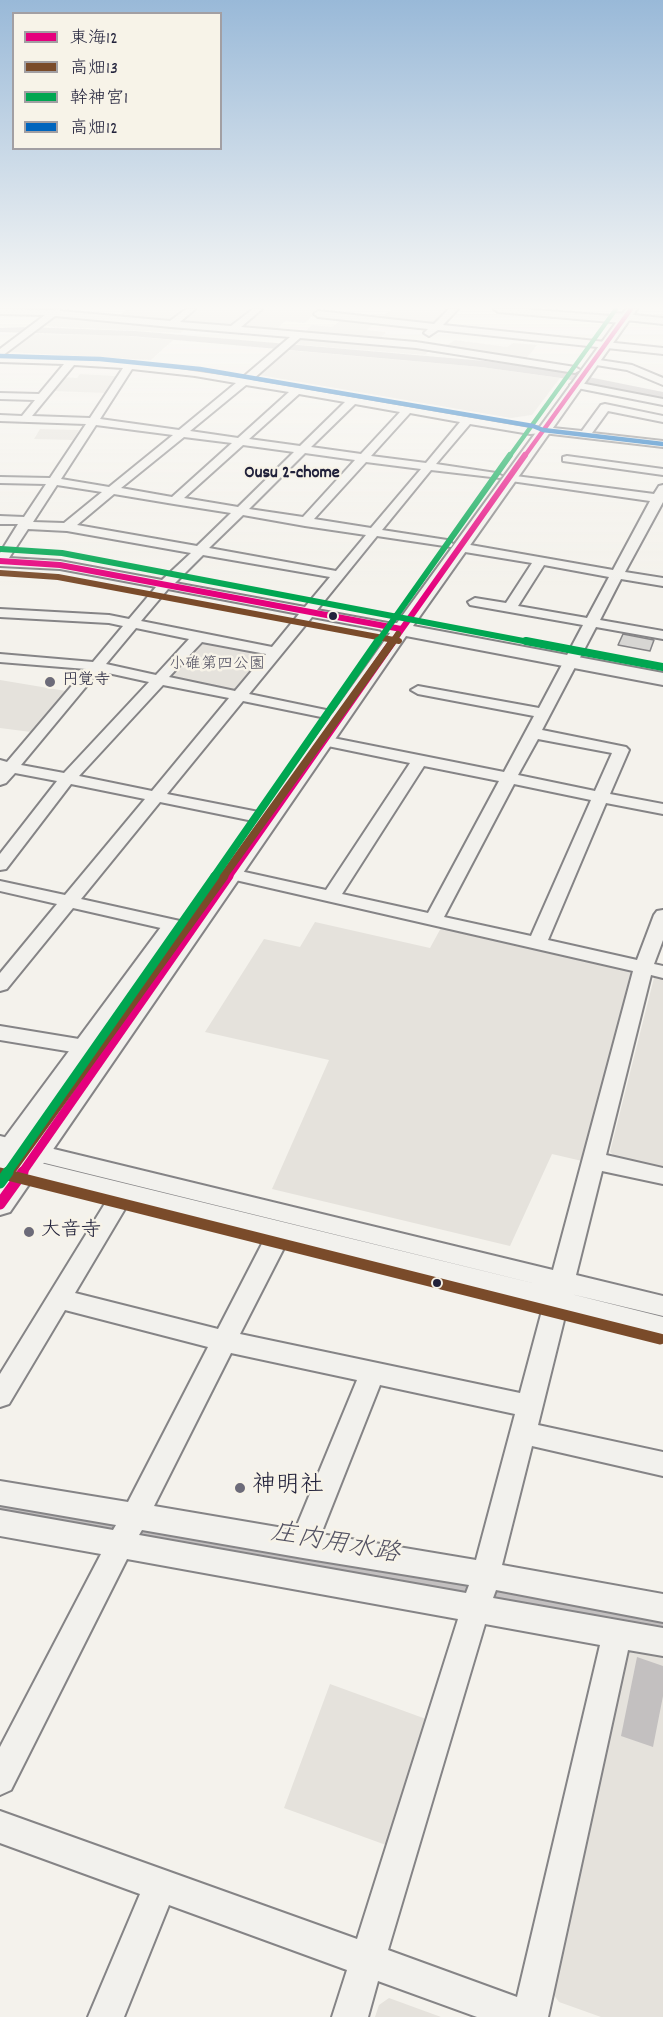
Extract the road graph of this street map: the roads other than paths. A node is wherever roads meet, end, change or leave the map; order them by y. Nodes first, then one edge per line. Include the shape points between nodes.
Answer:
1 (38, 403) edge
2 (105, 403) edge
3 (218, 403) edge
4 (283, 403) edge
5 (350, 403) edge
6 (372, 403) edge
7 (386, 403) edge
8 (555, 403) edge
9 (408, 409) junction
10 (25, 418) junction
11 (663, 419) edge
12 (467, 420) junction
13 (2, 421) edge
14 (93, 421) junction
15 (536, 429) junction
16 (182, 433) junction
17 (241, 441) junction
18 (663, 444) edge
19 (302, 450) junction
20 (569, 456) junction
21 (363, 458) junction
22 (428, 467) junction
23 (663, 472) edge
24 (502, 477) junction
25 (53, 482) junction
26 (6, 483) edge
27 (111, 491) junction
28 (661, 496) edge
29 (174, 501) junction
30 (239, 511) junction
31 (0, 520) edge
32 (305, 522) junction
33 (26, 523) junction
34 (67, 526) junction
35 (374, 533) junction
36 (453, 546) junction
37 (200, 550) junction
38 (0, 561) edge
39 (540, 561) junction
40 (618, 574) junction
41 (338, 575) junction
42 (663, 582) edge
43 (165, 585) junction
44 (475, 602) dead end
45 (510, 608) junction
46 (308, 612) junction
47 (0, 613) edge
48 (593, 623) junction
49 (132, 624) junction
50 (395, 628) junction
51 (663, 636) edge
52 (199, 637) junction
53 (275, 652) junction
54 (3, 662) edge
55 (571, 662) junction
56 (96, 666) junction
57 (663, 679) edge
58 (159, 680) junction
59 (418, 690) dead end
60 (238, 696) junction
61 (543, 713) junction
62 (326, 714) junction
63 (532, 733) junction
64 (323, 741) junction
65 (419, 761) junction
66 (5, 766) edge
67 (68, 778) junction
68 (508, 779) junction
69 (0, 780) edge
70 (156, 796) junction
71 (601, 797) junction
72 (663, 809) edge
73 (260, 818) junction
74 (0, 865) edge
75 (231, 874) junction
76 (0, 886) edge
77 (332, 895) junction
78 (69, 902) junction
79 (663, 915) edge
80 (434, 919) junction
81 (174, 925) junction
82 (537, 943) junction
83 (8, 962) edge
84 (654, 970) edge
85 (0, 985) edge
86 (0, 1033) edge
87 (85, 1047) junction
88 (11, 1157) edge
89 (595, 1161) junction
90 (663, 1176) edge
91 (124, 1191) junction
92 (0, 1204) edge
93 (280, 1232) junction
94 (561, 1291) junction
95 (59, 1299) junction
96 (663, 1306) edge
97 (663, 1327) edge
98 (224, 1341) junction
99 (372, 1373) junction
100 (0, 1396) edge
101 (531, 1406) junction
102 (524, 1432) junction
103 (663, 1464) edge
104 (0, 1493) edge
105 (0, 1523) edge
106 (127, 1532) junction
107 (303, 1545) junction
108 (481, 1591) junction
109 (663, 1608) edge
110 (617, 1635) junction
111 (663, 1642) edge
112 (0, 1779) edge
113 (0, 1827) edge
114 (161, 1885) junction
115 (368, 1960) junction
116 (106, 2017) edge
117 (350, 2017) edge
118 (525, 2017) edge
119 (530, 2017) edge

1 - 10 street
2 - 14 street
3 - 16 street
4 - 17 street
5 - 19 street
6 - 9 street
7 - 15 street
8 - 15 main road
9 - 12 street
9 - 21 street
10 - 13 street
10 - 14 street
11 - 20 street via 605,407
12 - 15 street
12 - 22 street
14 - 16 street
14 - 25 street
15 - 20 street
15 - 24 main road
16 - 17 street
16 - 27 street
17 - 19 street
17 - 29 street
18 - 20 street
19 - 21 street
19 - 30 street
20 - 23 street
20 - 24 street
20 - 28 street
21 - 22 street
21 - 32 street
22 - 24 street
22 - 35 street
24 - 36 main road
25 - 26 street
25 - 27 street
25 - 33 street
27 - 29 street
27 - 34 street
28 - 40 street
29 - 30 street
30 - 32 street
30 - 37 street
31 - 33 street
32 - 35 street
33 - 34 street
33 - 38 street
34 - 37 street
35 - 36 street
35 - 41 street
36 - 39 street
36 - 50 main road
37 - 41 street
37 - 43 street
38 - 43 street via 60,565
39 - 40 street
39 - 45 street
40 - 42 street
40 - 48 street
41 - 46 street
43 - 46 street
43 - 49 street
44 - 45 street
45 - 48 street
46 - 50 street
46 - 53 street
47 - 49 street via 109,619
48 - 51 street
48 - 55 street
49 - 52 street
49 - 56 street
50 - 55 main road
50 - 62 main road
50 - 64 main road
52 - 53 street
52 - 58 street
53 - 60 street
54 - 56 street
55 - 57 main road
55 - 61 street
56 - 58 street
56 - 66 street
58 - 60 street
58 - 67 street
59 - 61 street
60 - 62 street
60 - 70 street
61 - 63 street
62 - 73 main road
63 - 68 street
63 - 71 street via 621,750
64 - 65 street
64 - 73 main road
65 - 68 street
65 - 77 street
66 - 67 street
66 - 69 street
67 - 70 street
67 - 74 street
68 - 71 street
68 - 80 street
70 - 73 street
70 - 78 street
71 - 72 street
71 - 82 street
73 - 75 main road
73 - 81 main road
75 - 77 street
75 - 88 main road
76 - 78 street
77 - 80 street
78 - 81 street
78 - 83 street
79 - 84 street
80 - 82 street
81 - 87 main road
82 - 84 street
83 - 85 street
84 - 89 street
86 - 87 street
87 - 88 main road
88 - 91 street
88 - 92 main road
88 - 94 street
89 - 90 street
89 - 94 street
91 - 93 street
91 - 95 street
93 - 94 street
93 - 98 street
94 - 96 street
94 - 97 street
94 - 101 street
95 - 98 street
95 - 100 street
98 - 99 street
98 - 106 street
99 - 101 street
99 - 107 street
101 - 102 street
102 - 103 street
102 - 108 street
104 - 106 street
105 - 106 street
106 - 107 street
106 - 108 street
106 - 112 street
107 - 108 street
108 - 109 street
108 - 110 street
108 - 115 street
110 - 111 street
110 - 119 street
113 - 114 street
114 - 115 street
114 - 116 street
115 - 117 street
115 - 118 street

